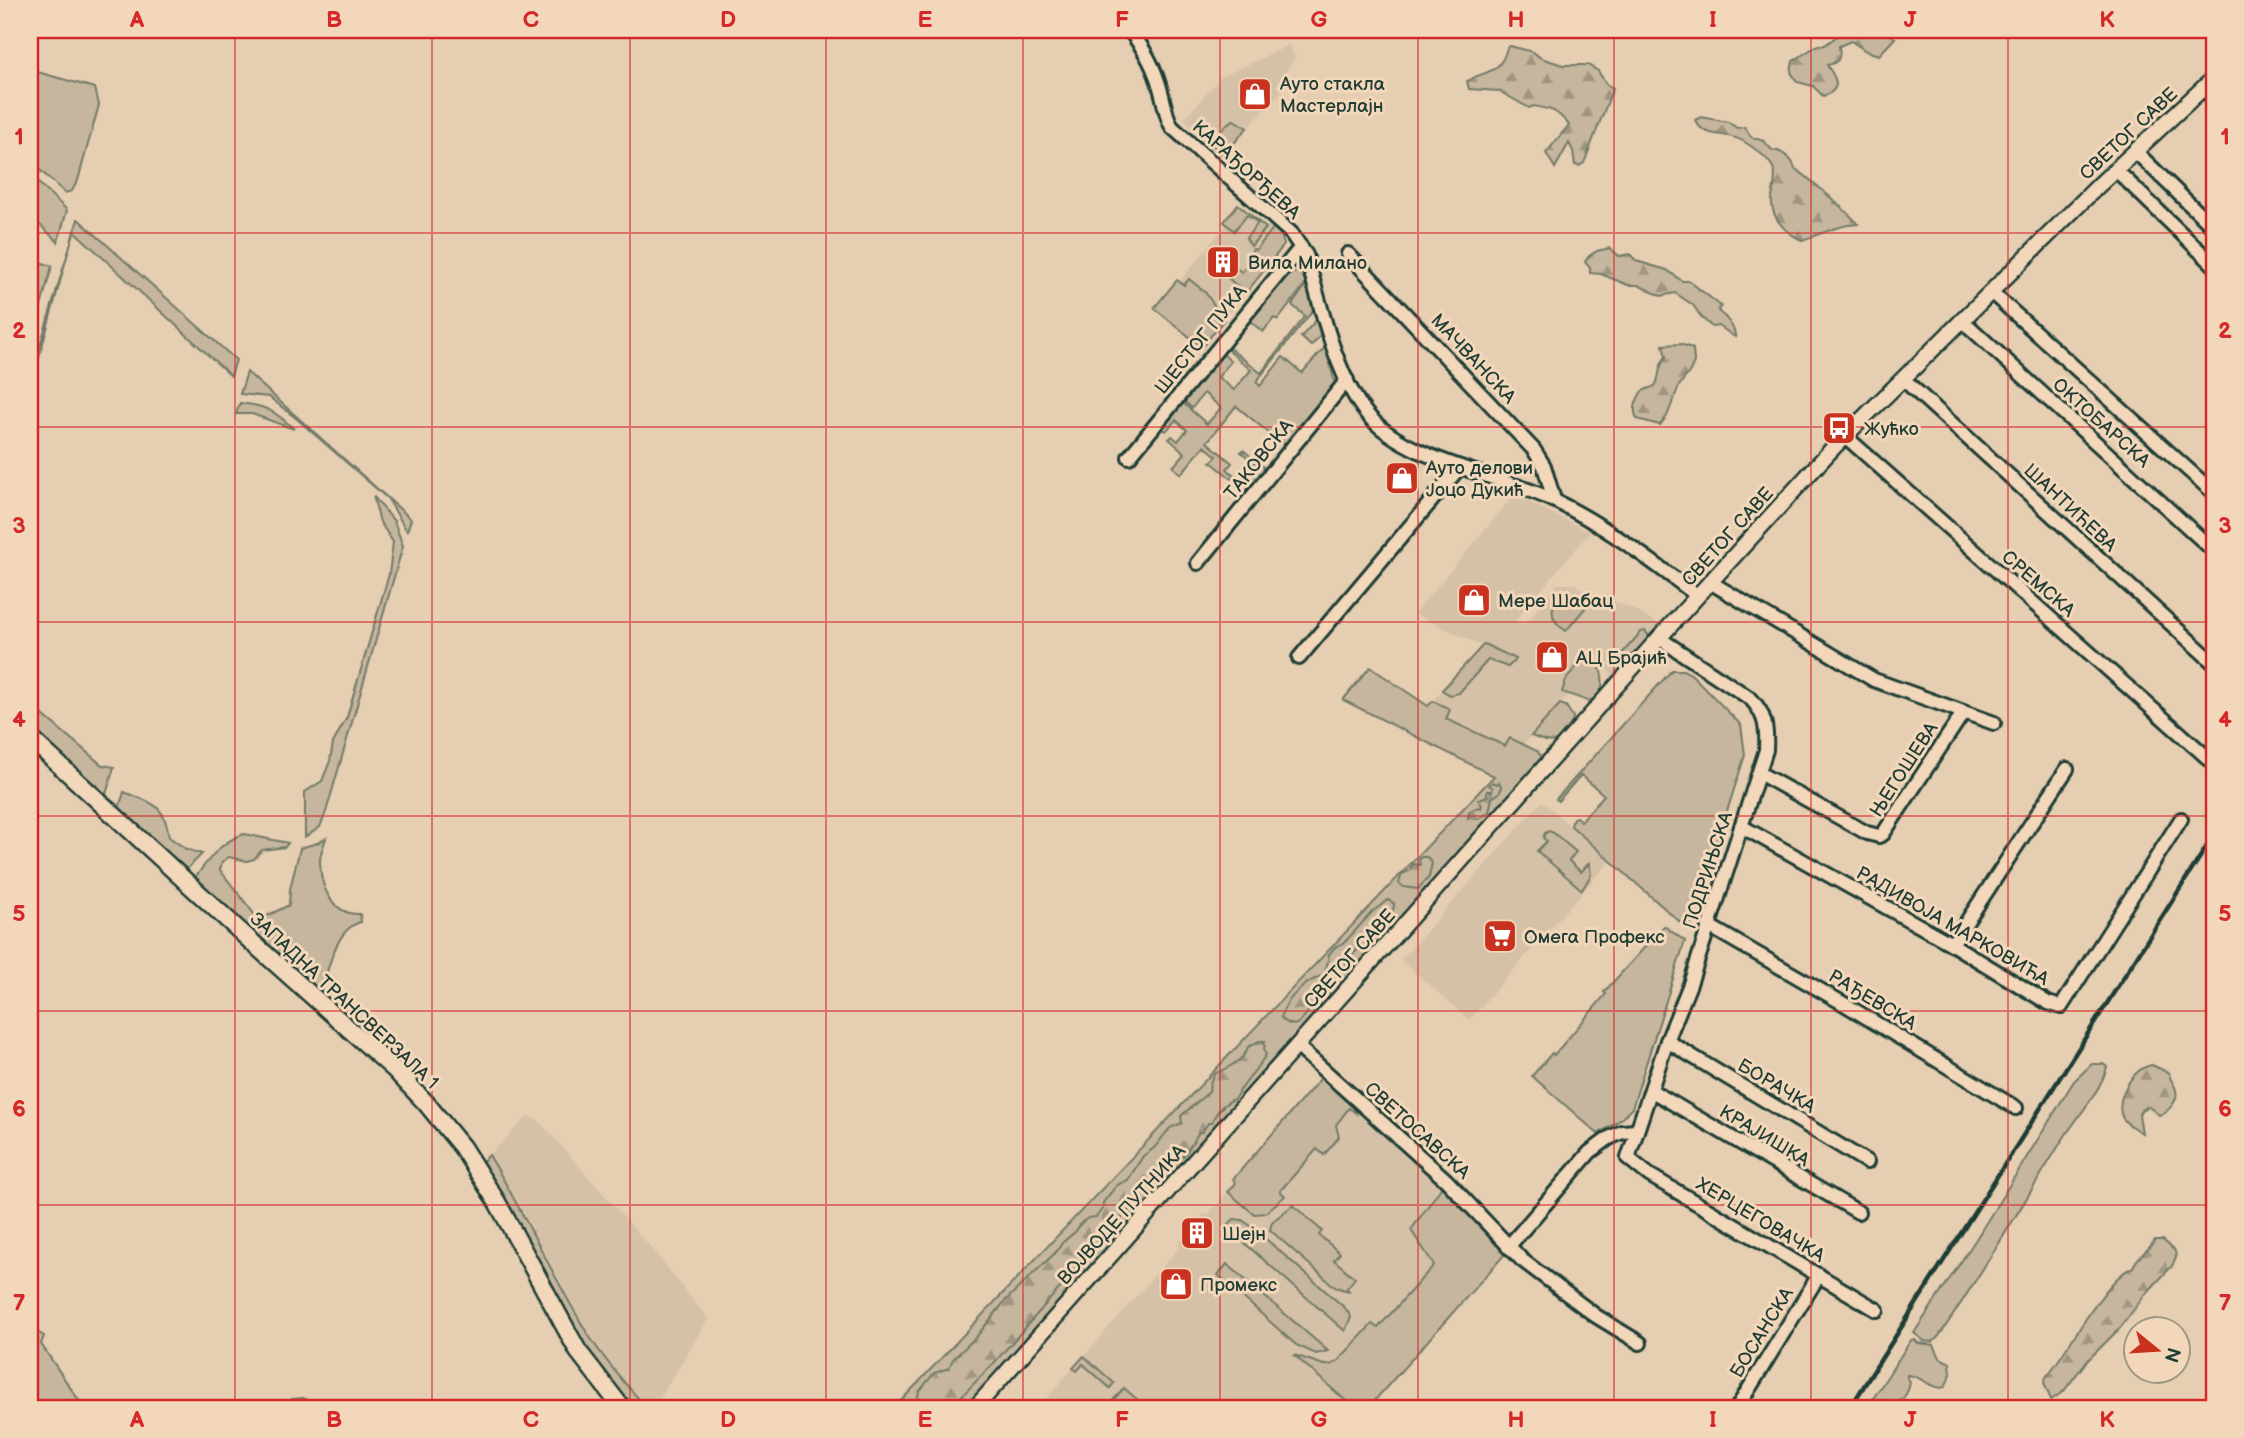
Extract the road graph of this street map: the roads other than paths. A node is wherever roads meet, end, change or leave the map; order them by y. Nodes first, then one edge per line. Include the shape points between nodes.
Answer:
1 (1129, 30) edge
2 (2211, 88) edge
3 (2136, 152) junction
4 (2116, 170) junction
5 (2214, 228) edge
6 (1301, 247) junction
7 (1349, 254) dead end
8 (2214, 265) edge
9 (1992, 293) junction
10 (1963, 321) junction
11 (1903, 379) junction
12 (1347, 380) junction
13 (1845, 436) junction
14 (1129, 457) dead end
15 (1460, 467) junction
16 (2214, 493) edge
17 (1554, 500) junction
18 (2214, 551) edge
19 (1198, 563) dead end
20 (1710, 582) junction
21 (1698, 596) junction
22 (1660, 638) junction
23 (1298, 658) dead end
24 (2214, 663) edge
25 (1963, 713) junction
26 (1994, 723) dead end
27 (30, 738) edge
28 (2208, 759) dead end
29 (2067, 769) dead end
30 (1759, 772) junction
31 (2181, 819) dead end
32 (1741, 826) junction
33 (1709, 926) junction
34 (1952, 944) junction
35 (1667, 1041) junction
36 (1297, 1046) junction
37 (1652, 1091) junction
38 (2015, 1108) dead end
39 (1636, 1130) junction
40 (1628, 1157) joint
41 (1867, 1162) dead end
42 (1858, 1212) dead end
43 (1508, 1247) junction
44 (1819, 1275) junction
45 (1877, 1310) dead end
46 (1640, 1343) dead end
47 (622, 1408) edge
48 (975, 1408) edge
49 (1737, 1408) edge

1 - 6 street, КАРАЂОРЂЕВА via 1154,67 1172,127 1292,233
2 - 3 street, СВЕТОГ САВЕ
3 - 4 street, СВЕТОГ САВЕ
3 - 5 street
4 - 8 street
4 - 9 street, СВЕТОГ САВЕ
6 - 12 street, КАРАЂОРЂЕВА
6 - 14 street, ШЕСТОГ ПУКА
7 - 17 street, МАЧВАНСКА via 1534,450
9 - 10 street, СВЕТОГ САВЕ
9 - 16 street
10 - 11 street, СВЕТОГ САВЕ
10 - 18 street, ОКТОБАРСКА
11 - 13 street, СВЕТОГ САВЕ
11 - 24 street, ШАНТИЋЕВА
12 - 15 street, КАРАЂОРЂЕВА via 1366,413 1380,426
12 - 19 street, ТАКОВСКА
13 - 20 street, СВЕТОГ САВЕ
13 - 28 street, СРЕМСКА
15 - 17 street, КАРАЂОРЂЕВА
15 - 23 street
17 - 21 street, КАРАЂОРЂЕВА via 1619,537
20 - 21 street, СВЕТОГ САВЕ
20 - 25 street, ЊЕГОШЕВА via 1874,680
21 - 22 street, СВЕТОГ САВЕ
22 - 30 street, ПОДРИЊСКА via 1760,709 1767,728
22 - 36 street, СВЕТОГ САВЕ
25 - 26 street, ЊЕГОШЕВА
25 - 30 street, ЊЕГОШЕВА via 1879,836
27 - 47 main road, ЗАПАДНА ТРАНСВЕРЗАЛА 1 via 426,1103 462,1147 578,1351
29 - 34 street
30 - 32 street, ПОДРИЊСКА
31 - 34 street, РАДИВОЈА МАРКОВИЋА via 2061,1007
32 - 33 street, ПОДРИЊСКА
32 - 34 street, РАДИВОЈА МАРКОВИЋА
33 - 35 street, ПОДРИЊСКА
33 - 38 street, РАЂЕВСКА
35 - 37 street, ПОДРИЊСКА
35 - 41 street, БОРАЧКА
36 - 43 street, СВЕТОСАВСКА via 1446,1180
36 - 48 street, ВОЈВОДЕ ПУТНИКА
37 - 39 street, ПОДРИЊСКА
37 - 42 street, КРАЈИШКА
39 - 40 street, ПОДРИЊСКА
39 - 43 street via 1597,1146
40 - 44 street, ХЕРЦЕГОВАЧКА via 1649,1175
43 - 46 street, СВЕТОСАВСКА via 1549,1282
44 - 45 street, ХЕРЦЕГОВАЧКА
44 - 49 street, БОСАНСКА

